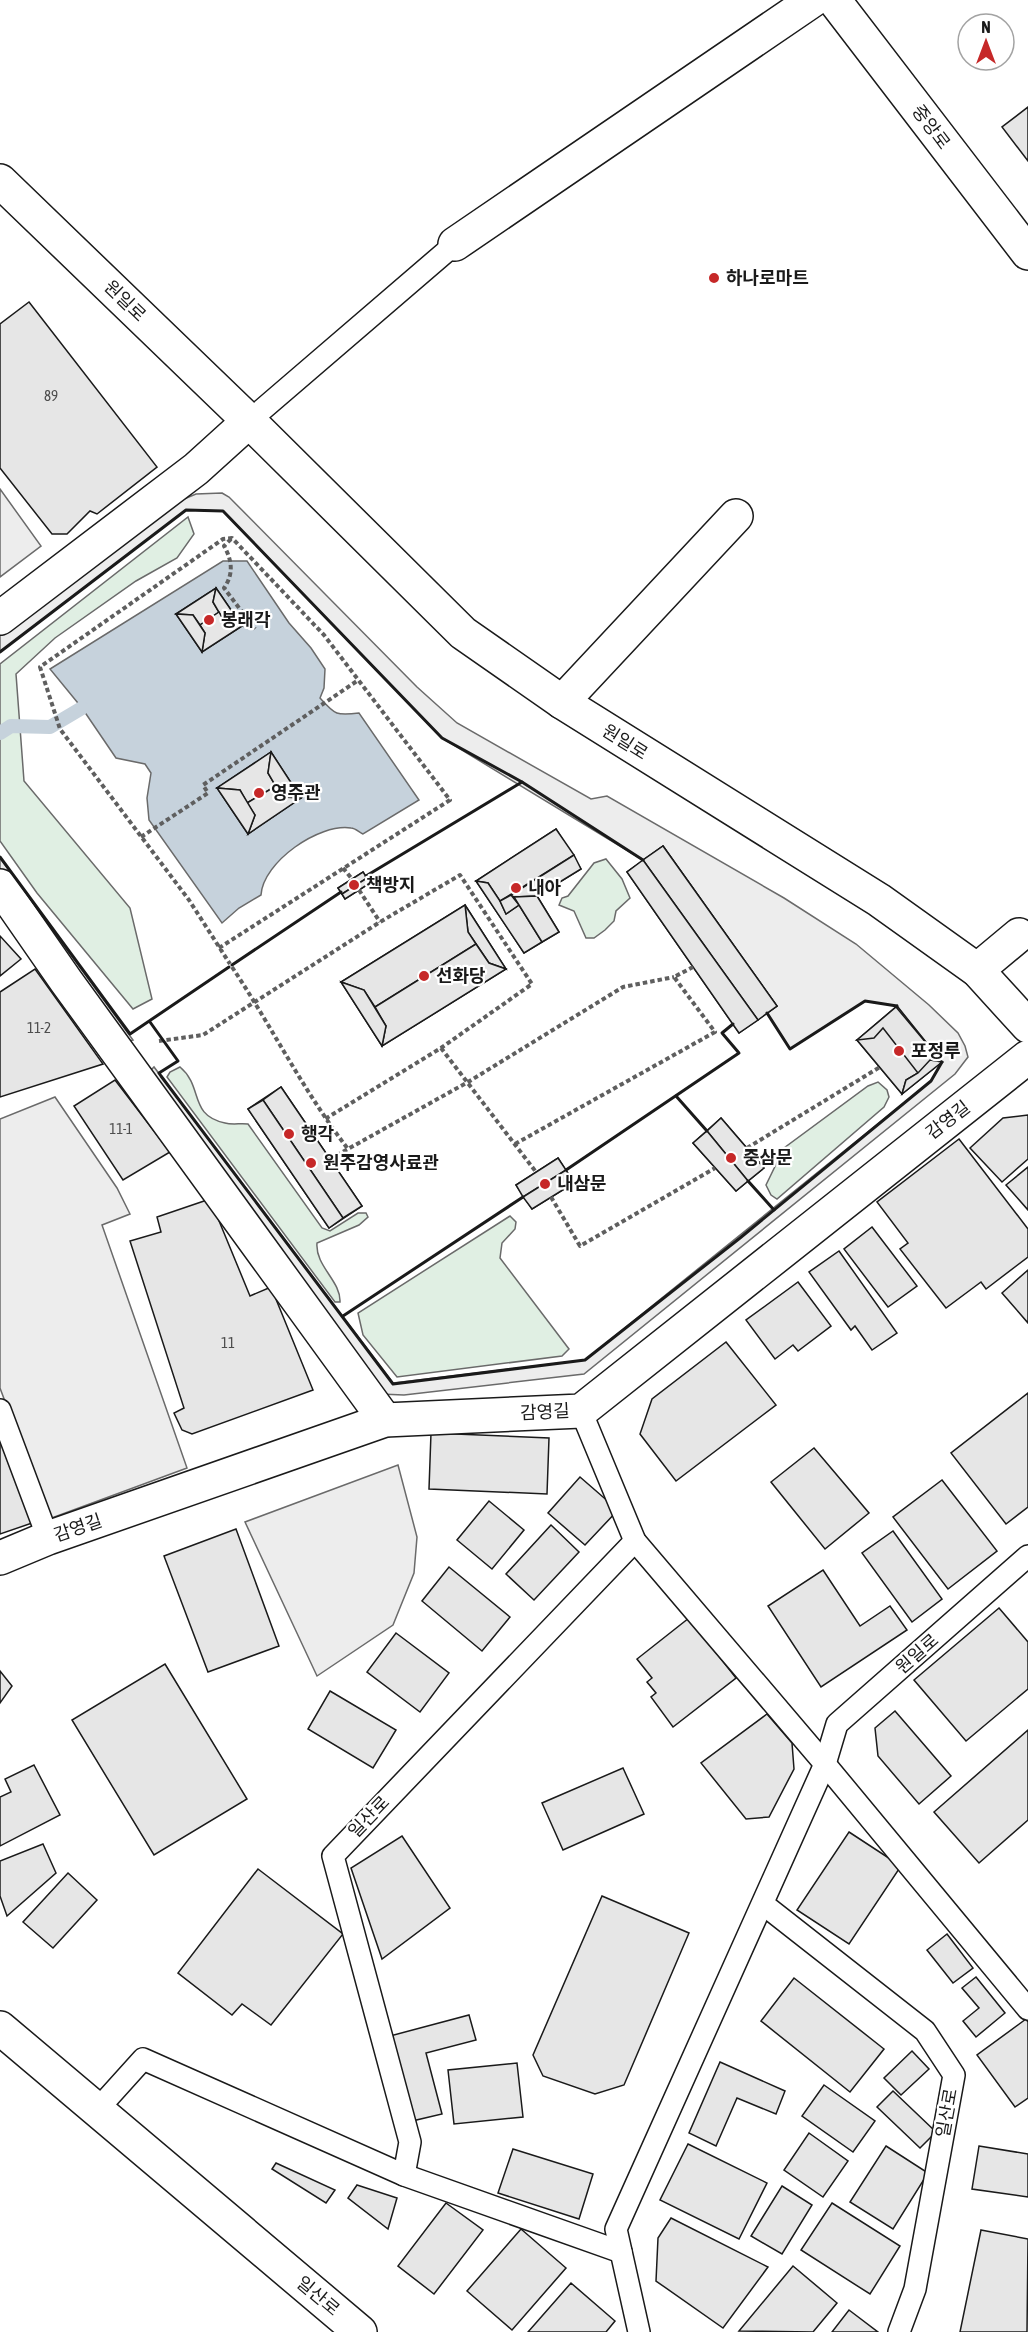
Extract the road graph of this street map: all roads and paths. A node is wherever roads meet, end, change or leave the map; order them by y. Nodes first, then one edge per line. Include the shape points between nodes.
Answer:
1 (813, 0) edge
2 (834, 0) edge
3 (0, 181) edge
4 (455, 244) joint
5 (1028, 253) edge
6 (249, 421) junction
7 (736, 516) dead end
8 (232, 538) junction
9 (0, 618) edge
10 (255, 629) dead end
11 (357, 681) junction
12 (562, 702) junction
13 (141, 837) junction
14 (343, 868) junction
15 (352, 879) dead end
16 (0, 886) edge
17 (359, 890) dead end
18 (380, 922) junction
19 (1019, 935) dead end
20 (219, 948) junction
21 (693, 967) dead end
22 (977, 970) junction
23 (674, 977) junction
24 (255, 1001) junction
25 (1028, 1026) edge
26 (441, 1048) junction
27 (1028, 1057) edge
28 (127, 1064) junction
29 (880, 1067) dead end
30 (468, 1082) junction
31 (325, 1119) junction
32 (514, 1144) junction
33 (747, 1148) dead end
34 (348, 1149) junction
35 (330, 1159) dead end
36 (715, 1168) dead end
37 (536, 1172) dead end
38 (551, 1197) dead end
39 (0, 1410) edge
40 (581, 1410) junction
41 (385, 1420) junction
42 (48, 1538) junction
43 (635, 1541) junction
44 (1028, 1556) edge
45 (0, 1558) edge
46 (825, 1764) junction
47 (763, 1904) junction
48 (1028, 2009) edge
49 (0, 2028) edge
50 (97, 2110) junction
51 (404, 2175) junction
52 (621, 2252) junction
53 (360, 2332) edge
54 (639, 2332) edge
55 (899, 2332) edge

1 - 4 street
2 - 5 street, 중앙로
3 - 6 street, 원일로
4 - 6 lane
6 - 9 street via 196,469
6 - 12 street, 원일로 via 463,633
7 - 12 street
8 - 10 path via 225,546 231,565 225,588
8 - 11 path via 324,635
8 - 13 path via 223,539 40,667 60,729
11 - 13 path via 203,785 208,793
11 - 14 path via 450,800
12 - 22 street, 원일로 via 879,900
13 - 20 path via 189,900
14 - 15 path
14 - 20 path
16 - 28 street
17 - 18 path
18 - 24 path
18 - 26 path via 460,875 532,984
19 - 22 street
20 - 24 path
21 - 23 path
22 - 25 street, 원일로
23 - 30 path via 623,987
23 - 32 path via 715,1032
24 - 28 path via 203,1035 162,1039
24 - 31 path
26 - 30 path
26 - 31 path
27 - 40 street, 감영길
28 - 41 street
29 - 33 path
30 - 32 path
30 - 34 path
31 - 34 path
32 - 37 path
34 - 35 path
36 - 38 path via 580,1246
39 - 42 lane
40 - 41 street, 감영길
40 - 43 lane
41 - 42 street, 감영길
42 - 45 street, 감영길
43 - 46 lane
43 - 51 lane, 일산로 via 333,1856 410,2142
44 - 46 lane, 원일로 via 837,1724
46 - 47 lane
46 - 48 lane
47 - 52 lane via 616,2229
47 - 55 lane, 일산로 via 925,2031 954,2075 915,2289
49 - 50 street, 일산로
50 - 51 lane via 143,2059
50 - 53 street, 일산로
51 - 52 lane
52 - 54 lane

